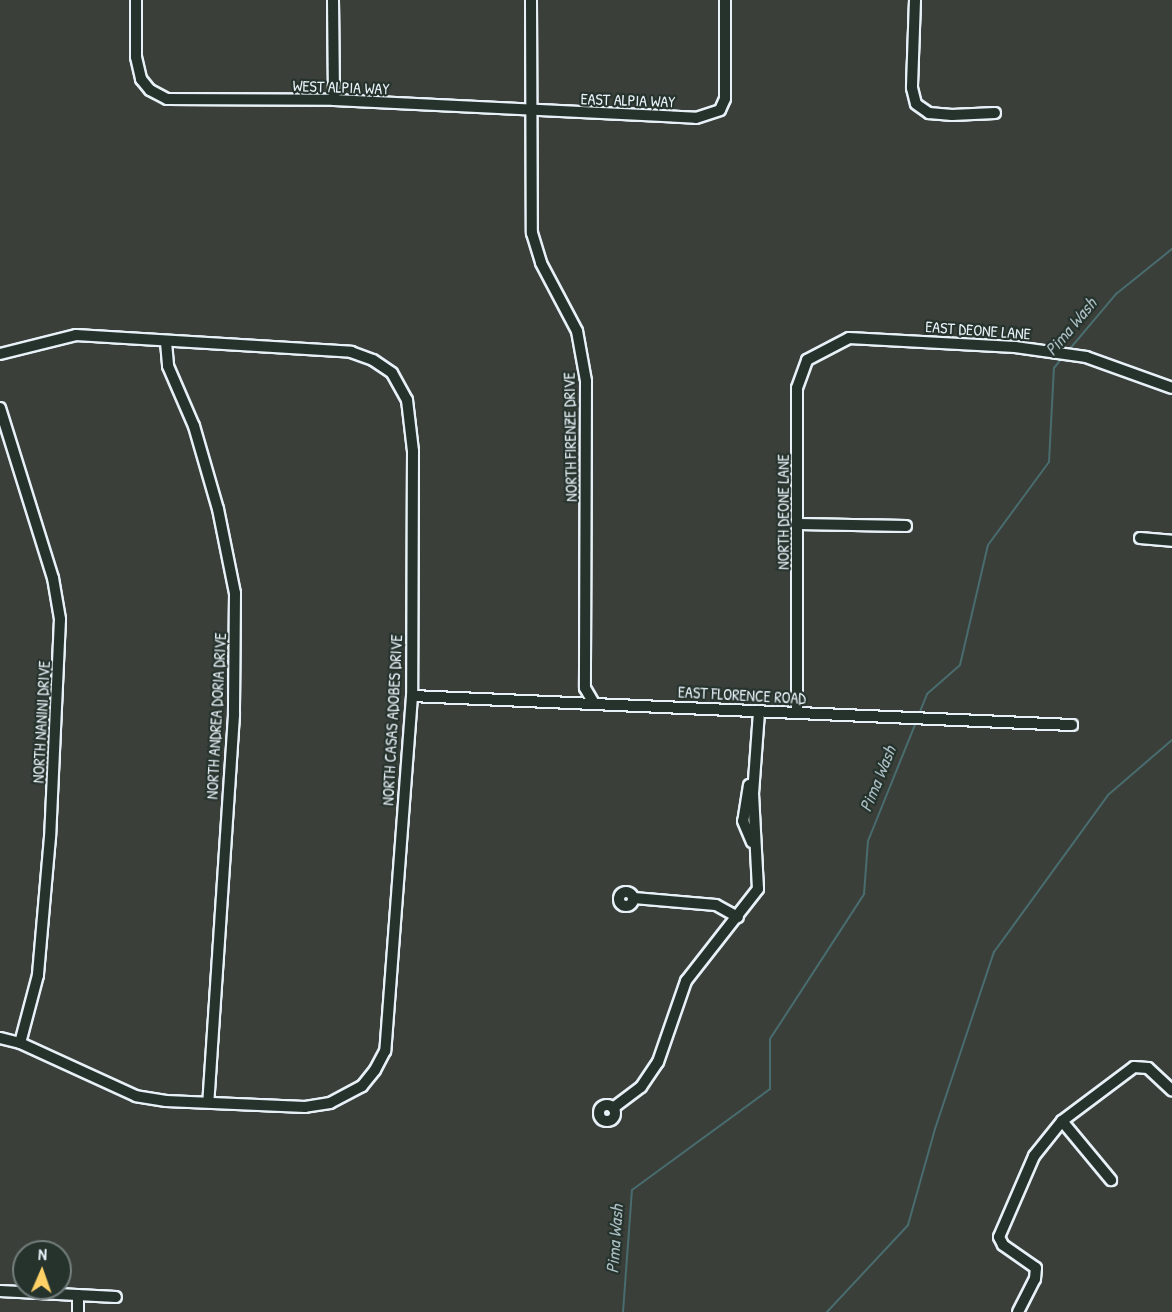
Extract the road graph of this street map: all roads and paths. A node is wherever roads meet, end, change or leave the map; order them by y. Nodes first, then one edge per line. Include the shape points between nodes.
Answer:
1 (136, 0) edge
2 (333, 0) edge
3 (531, 0) edge
4 (725, 0) edge
5 (915, 0) edge
6 (334, 100) junction
7 (533, 111) junction
8 (995, 113) dead end
9 (849, 338) joint
10 (166, 342) junction
11 (0, 354) edge
12 (1172, 388) edge
13 (0, 408) edge
14 (798, 524) junction
15 (906, 526) dead end
16 (1140, 538) dead end
17 (1172, 541) edge
18 (412, 696) junction
19 (593, 702) junction
20 (759, 712) junction
21 (797, 712) junction
22 (1072, 725) dead end
23 (634, 898) dead end
24 (738, 917) junction
25 (0, 1038) edge
26 (20, 1043) junction
27 (1172, 1090) edge
28 (208, 1102) junction
29 (613, 1108) dead end
30 (1062, 1121) junction
31 (1111, 1180) dead end
32 (0, 1291) edge
33 (78, 1295) junction
34 (116, 1297) dead end
35 (78, 1312) edge
36 (1018, 1312) edge

1 - 6 street, WEST ALPIA WAY via 136,57 141,79 166,99
2 - 6 street
3 - 7 street, NORTH FIRENZE DRIVE
4 - 7 street, EAST ALPIA WAY via 725,99 720,110 696,118
5 - 8 street via 912,88 916,104 929,113
6 - 7 street, WEST ALPIA WAY
7 - 19 street, NORTH FIRENZE DRIVE via 532,233 541,263 577,331 586,381 585,688
9 - 12 street, EAST DEONE LANE via 1042,350 1086,357
9 - 14 street, NORTH DEONE LANE via 807,360 797,388
10 - 11 street, NORTH CASAS ADOBES DRIVE via 76,335
10 - 18 street, NORTH CASAS ADOBES DRIVE via 351,352 392,373 406,400 413,437
10 - 28 street, NORTH ANDREA DORIA DRIVE via 168,366 194,426 215,499 235,593 234,715
13 - 26 street, NORTH NANINI DRIVE via 53,578 60,619 50,837 38,975
14 - 15 street
14 - 21 street, NORTH DEONE LANE
16 - 17 street
18 - 19 street, EAST FLORENCE ROAD
18 - 28 street, NORTH CASAS ADOBES DRIVE via 385,1051 362,1086 330,1103 305,1107
19 - 20 street, EAST FLORENCE ROAD
20 - 21 street, EAST FLORENCE ROAD
20 - 24 street via 753,774 743,820 756,850 758,889
21 - 22 street, EAST FLORENCE ROAD
23 - 24 street via 716,905
24 - 29 street via 707,949 686,981 658,1062 641,1087
25 - 26 street, NORTH CASAS ADOBES DRIVE
26 - 28 street, NORTH CASAS ADOBES DRIVE via 136,1096
27 - 30 street via 1140,1062
30 - 31 street
30 - 36 street via 1034,1156 996,1238 1038,1266
32 - 33 street
33 - 34 street
33 - 35 street

